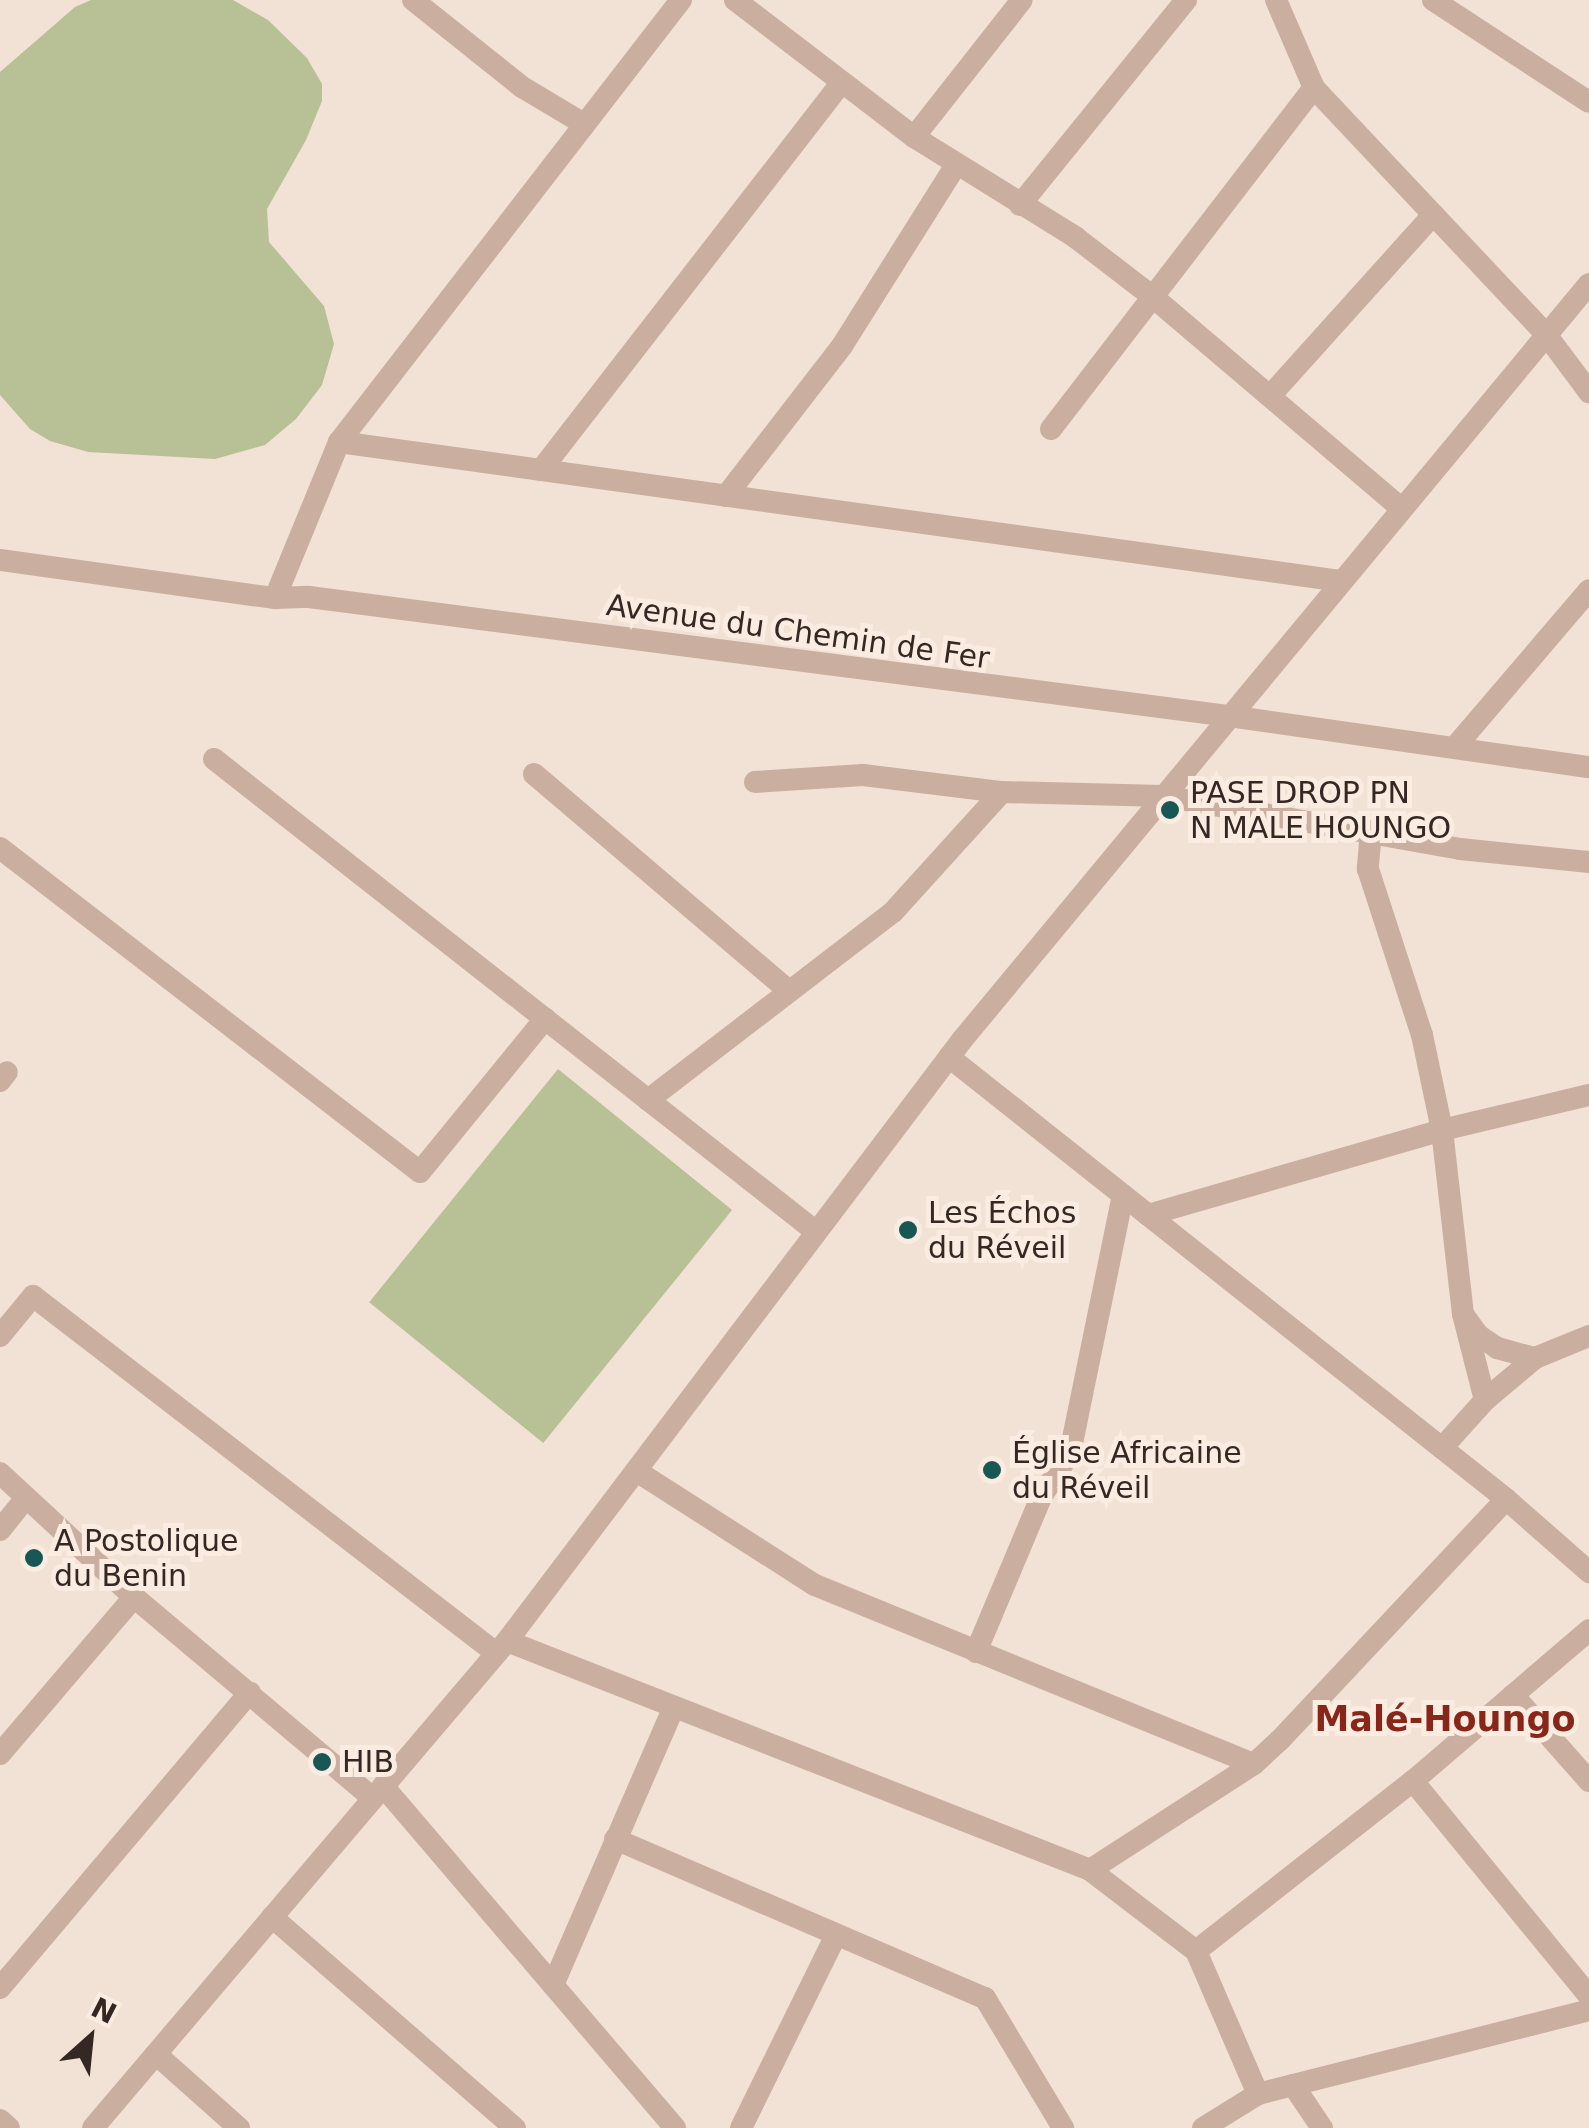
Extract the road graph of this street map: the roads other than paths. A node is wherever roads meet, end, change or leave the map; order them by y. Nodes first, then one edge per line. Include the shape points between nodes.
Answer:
1 (414, 0) edge
2 (681, 0) edge
3 (735, 0) edge
4 (1022, 0) edge
5 (1186, 0) edge
6 (1276, 0) edge
7 (1433, 0) edge
8 (841, 84) junction
9 (1314, 88) junction
10 (1589, 102) edge
11 (584, 124) junction
12 (914, 136) junction
13 (956, 165) junction
14 (1020, 205) junction
15 (1433, 214) junction
16 (1589, 284) edge
17 (1153, 296) junction
18 (1545, 334) junction
19 (1589, 392) edge
20 (1270, 396) junction
21 (1051, 429) dead end
22 (339, 442) junction
23 (541, 470) junction
24 (726, 496) junction
25 (1401, 508) junction
26 (0, 560) edge
27 (1341, 581) junction
28 (1589, 590) edge
29 (275, 598) junction
30 (1229, 716) junction
31 (1455, 747) junction
32 (214, 760) dead end
33 (1589, 767) edge
34 (534, 774) dead end
35 (755, 782) dead end
36 (1002, 792) junction
37 (1163, 796) junction
38 (1371, 831) junction
39 (0, 848) edge
40 (1589, 862) edge
41 (789, 992) junction
42 (545, 1019) junction
43 (949, 1056) junction
44 (1589, 1095) edge
45 (648, 1100) junction
46 (1442, 1130) junction
47 (1123, 1195) junction
48 (1148, 1215) junction
49 (816, 1232) junction
50 (1463, 1314) junction
51 (0, 1336) edge
52 (1589, 1336) edge
53 (1535, 1358) junction
54 (1484, 1400) junction
55 (1442, 1448) junction
56 (638, 1472) junction
57 (0, 1473) edge
58 (25, 1498) junction
59 (1506, 1499) junction
60 (0, 1530) edge
61 (1589, 1572) edge
62 (134, 1597) junction
63 (1589, 1630) edge
64 (502, 1647) junction
65 (976, 1652) junction
66 (250, 1692) junction
67 (1513, 1696) junction
68 (674, 1707) junction
69 (0, 1754) edge
70 (1254, 1764) junction
71 (1589, 1781) edge
72 (1414, 1782) junction
73 (378, 1792) junction
74 (615, 1840) junction
75 (1090, 1870) junction
76 (272, 1917) junction
77 (836, 1935) junction
78 (1196, 1952) junction
79 (553, 1985) junction
80 (0, 1988) edge
81 (1589, 1996) edge
82 (1589, 2010) edge
83 (157, 2055) junction
84 (1293, 2085) junction
85 (1258, 2094) junction
86 (0, 2120) edge
87 (9, 2128) edge
88 (93, 2128) edge
89 (239, 2128) edge
90 (515, 2128) edge
91 (675, 2128) edge
92 (742, 2128) edge
93 (1063, 2128) edge
94 (1202, 2128) edge
95 (1322, 2128) edge

1 - 11 street via 522,87
2 - 11 street
3 - 8 street
4 - 12 street
5 - 14 street
6 - 9 street
7 - 10 street
8 - 12 street
8 - 23 street
9 - 15 street
9 - 17 street
11 - 22 street
12 - 13 street
13 - 14 street
13 - 24 street via 842,346
14 - 17 street
15 - 18 street
15 - 20 street
16 - 18 street
17 - 20 street
17 - 21 street
18 - 19 street
18 - 25 street
20 - 25 street
22 - 23 street
22 - 29 street
23 - 24 street
24 - 27 street
25 - 27 street
26 - 29 street, Avenue du Chemin de Fer
27 - 30 street
28 - 31 street
29 - 30 street, Avenue du Chemin de Fer
30 - 31 street, Avenue du Chemin de Fer
30 - 37 street
31 - 33 street, Avenue du Chemin de Fer
32 - 42 street
34 - 41 street
35 - 36 street via 863,775
36 - 37 street
36 - 41 street via 893,912
37 - 38 street
37 - 43 street
38 - 40 street via 1460,849
38 - 46 street via 1368,869 1422,1035
39 - 42 street via 420,1172
41 - 45 street
42 - 45 street
43 - 47 street
43 - 49 street
44 - 46 street
45 - 49 street
46 - 48 street
46 - 50 street
47 - 48 street
47 - 65 street via 1070,1453 1042,1497
48 - 55 street
49 - 56 street
50 - 53 street via 1497,1348
50 - 54 street
51 - 64 street via 33,1296
52 - 53 street
53 - 54 street
54 - 55 street
55 - 59 street
56 - 64 street
56 - 65 street via 814,1585
57 - 58 street
58 - 60 street
58 - 62 street
59 - 61 street
59 - 70 street
62 - 66 street
62 - 69 street
63 - 67 street
64 - 68 street
64 - 73 street
65 - 70 street
66 - 73 street
66 - 80 street
67 - 71 street
67 - 72 street
68 - 74 street
68 - 75 street
70 - 75 street
72 - 78 street
72 - 81 street
73 - 76 street
73 - 79 street
74 - 77 street
74 - 79 street
75 - 78 street
76 - 83 street
76 - 90 street
77 - 92 street
77 - 93 street via 985,1998
78 - 85 street
79 - 91 street
82 - 84 street
83 - 88 street
83 - 89 street
84 - 85 street
84 - 95 street
85 - 94 street
86 - 87 street

